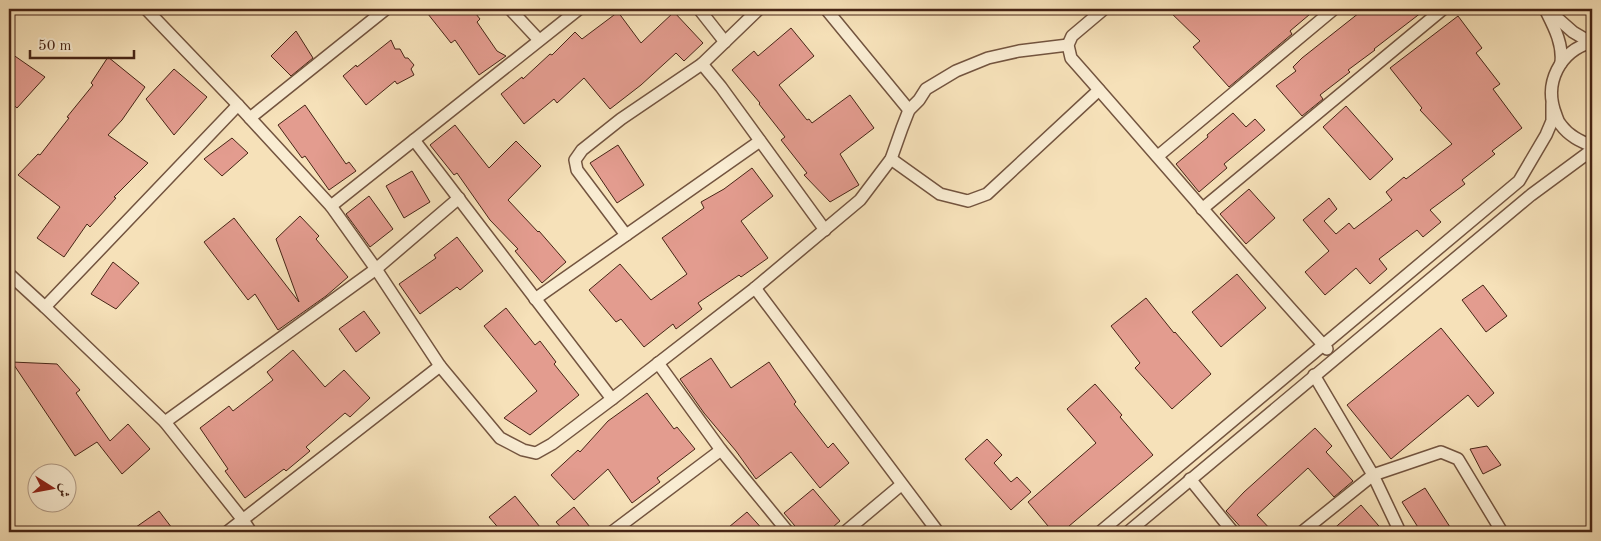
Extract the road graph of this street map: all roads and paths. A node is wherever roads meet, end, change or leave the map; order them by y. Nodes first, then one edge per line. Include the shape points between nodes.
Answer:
1 (146, 9) edge
2 (386, 9) edge
3 (510, 9) edge
4 (579, 9) edge
5 (699, 9) edge
6 (759, 9) edge
7 (826, 9) edge
8 (1104, 9) edge
9 (1334, 9) edge
10 (1443, 9) edge
11 (1546, 9) edge
12 (539, 40) junction
13 (725, 42) junction
14 (1591, 42) edge
15 (1068, 45) junction
16 (1561, 63) junction
17 (702, 64) junction
18 (1099, 90) junction
19 (1552, 104) junction
20 (238, 105) junction
21 (909, 110) junction
22 (250, 118) junction
23 (414, 140) junction
24 (760, 141) junction
25 (1592, 148) edge
26 (1158, 156) junction
27 (892, 159) junction
28 (459, 198) junction
29 (332, 206) junction
30 (1202, 209) junction
31 (825, 230) junction
32 (626, 235) junction
33 (376, 270) junction
34 (9, 274) edge
35 (755, 288) junction
36 (535, 299) junction
37 (45, 307) junction
38 (1324, 345) junction
39 (1335, 358) junction
40 (658, 363) junction
41 (440, 366) junction
42 (1314, 375) junction
43 (612, 399) junction
44 (165, 422) junction
45 (721, 450) junction
46 (1374, 475) junction
47 (1190, 479) junction
48 (901, 485) junction
49 (243, 520) junction
50 (1498, 531) edge
51 (227, 532) edge
52 (251, 532) edge
53 (612, 532) edge
54 (788, 532) edge
55 (845, 532) edge
56 (938, 532) edge
57 (1100, 532) edge
58 (1128, 532) edge
59 (1233, 532) edge
60 (1302, 532) edge
61 (1400, 532) edge

1 - 20 street
2 - 22 street
3 - 12 street
4 - 12 street
5 - 13 street
6 - 13 street
7 - 21 street
8 - 15 street via 1072,36
9 - 26 street
10 - 30 street
11 - 14 street via 1572,32
11 - 16 street via 1560,40
12 - 23 street
13 - 17 street
14 - 16 street via 1583,44
15 - 18 street via 1071,58
15 - 21 street via 988,58 956,71 926,89
16 - 19 street via 1552,86
17 - 24 street
17 - 32 street via 621,119 582,150 575,160 578,170
18 - 26 street
18 - 27 street via 988,194 968,201 940,194
19 - 25 street via 1560,124 1575,139
19 - 38 street via 1552,121 1519,181
20 - 22 street
20 - 37 street
21 - 27 street
22 - 29 street
23 - 28 street
23 - 29 street
24 - 31 street
24 - 32 street
25 - 39 street
26 - 30 street
27 - 31 street via 860,200
28 - 33 street
28 - 36 street
29 - 33 street
30 - 38 street
31 - 35 street
32 - 36 street
33 - 41 street
33 - 44 street
34 - 37 street
35 - 40 street
35 - 48 street
36 - 43 street
37 - 44 street
38 - 39 street
38 - 57 street
39 - 42 street
40 - 43 street
40 - 45 street
41 - 43 street via 500,438 536,453
41 - 49 street
42 - 46 street
42 - 47 street
44 - 49 street
45 - 53 street
45 - 54 street
46 - 50 street via 1441,452 1450,455 1458,459
46 - 60 street
46 - 61 street
47 - 58 street
47 - 59 street
48 - 55 street
48 - 56 street
49 - 51 street
49 - 52 street

